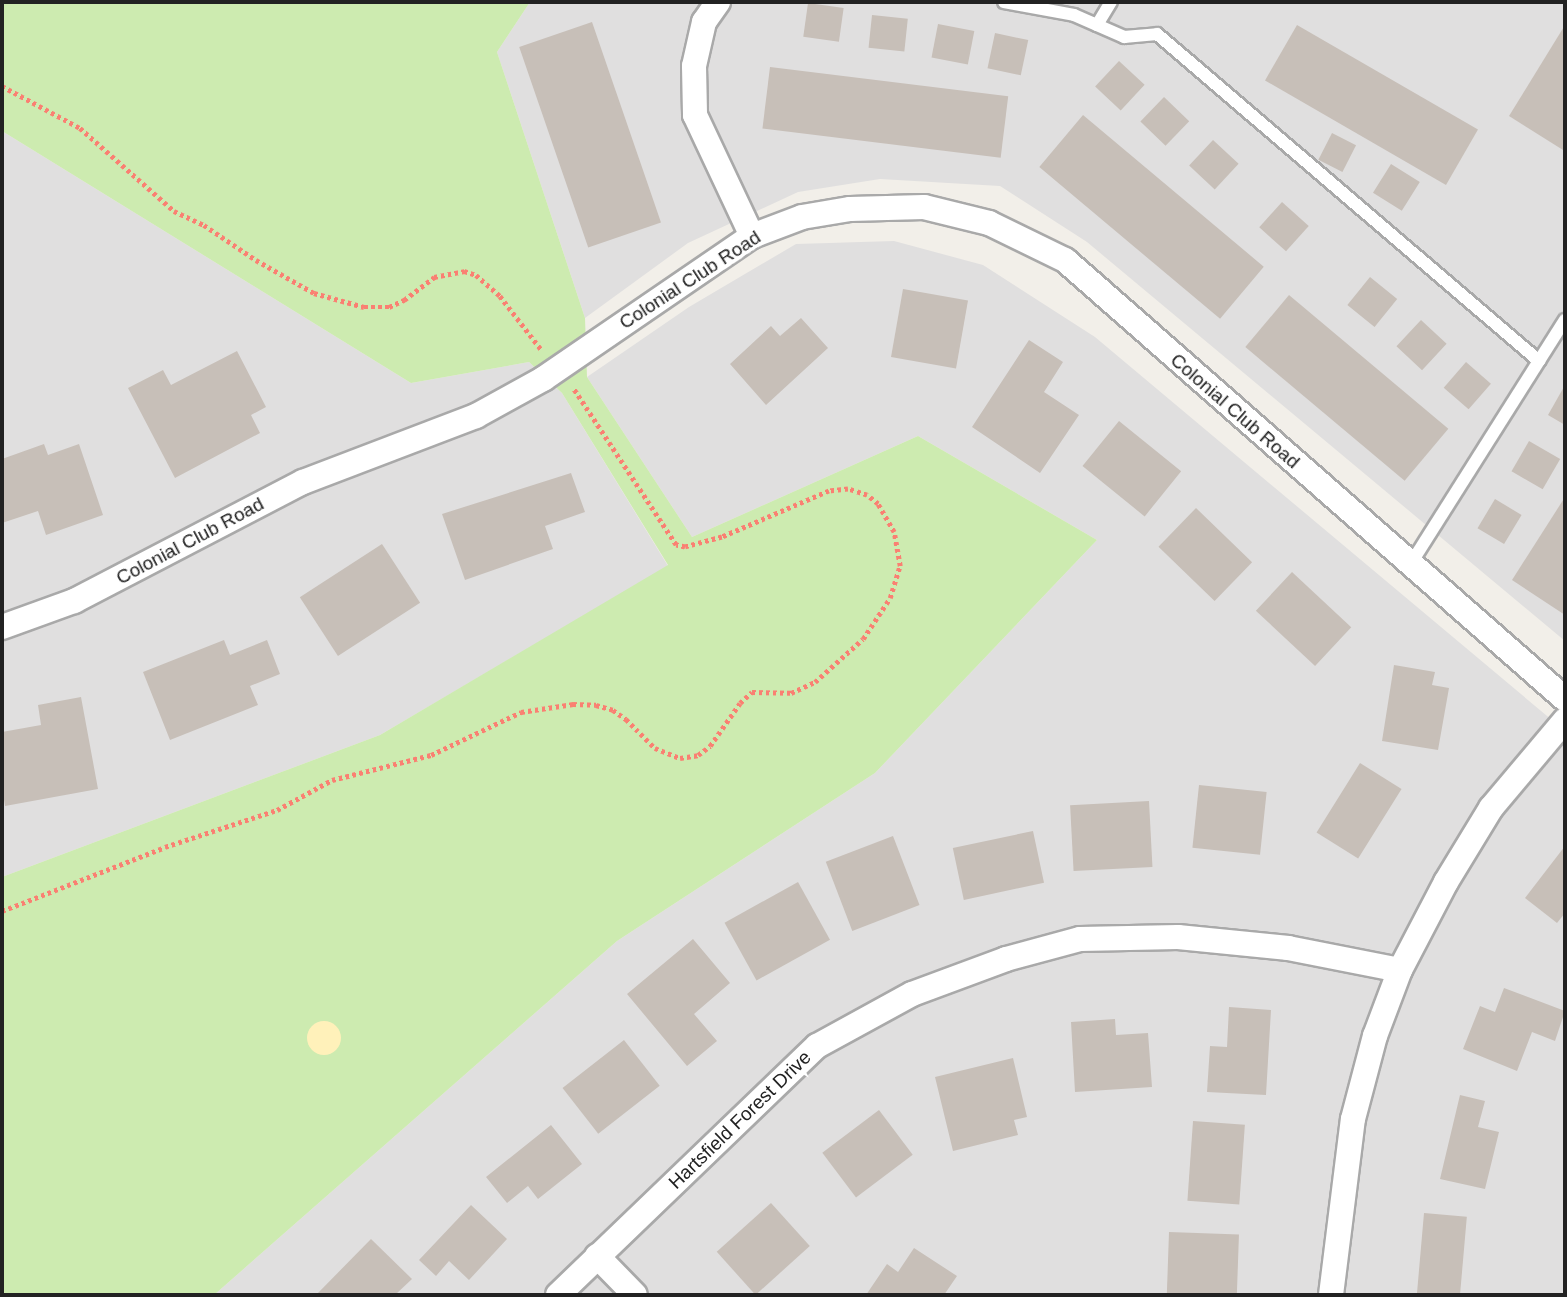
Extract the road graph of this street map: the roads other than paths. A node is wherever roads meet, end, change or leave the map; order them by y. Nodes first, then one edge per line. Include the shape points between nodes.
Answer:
1 (719, 2) edge
2 (1011, 2) edge
3 (1111, 2) edge
4 (1097, 25) junction
5 (752, 236) junction
6 (1565, 320) edge
7 (1539, 361) junction
8 (1409, 565) junction
9 (2, 627) edge
10 (1565, 699) edge
11 (1565, 720) edge
12 (1400, 970) junction
13 (597, 1256) junction
14 (558, 1295) edge
15 (635, 1295) edge
16 (1331, 1295) edge

1 - 5 street via 704,22 694,66 695,115
2 - 4 lane via 1074,15
3 - 4 lane
4 - 7 lane via 1124,37 1157,34
5 - 8 street, Colonial Club Road via 802,217 850,209 924,206 989,223 1065,260
5 - 9 street, Colonial Club Road via 557,369 476,416 303,482 74,601
6 - 7 lane
7 - 8 lane
8 - 10 street, Colonial Club Road
11 - 12 street via 1491,808
12 - 13 street, Hartsfield Forest Drive via 1288,948 1178,937 1080,939 1006,959 912,995 817,1046
12 - 16 street via 1353,1119
13 - 14 street, Hartsfield Forest Drive
13 - 15 street

